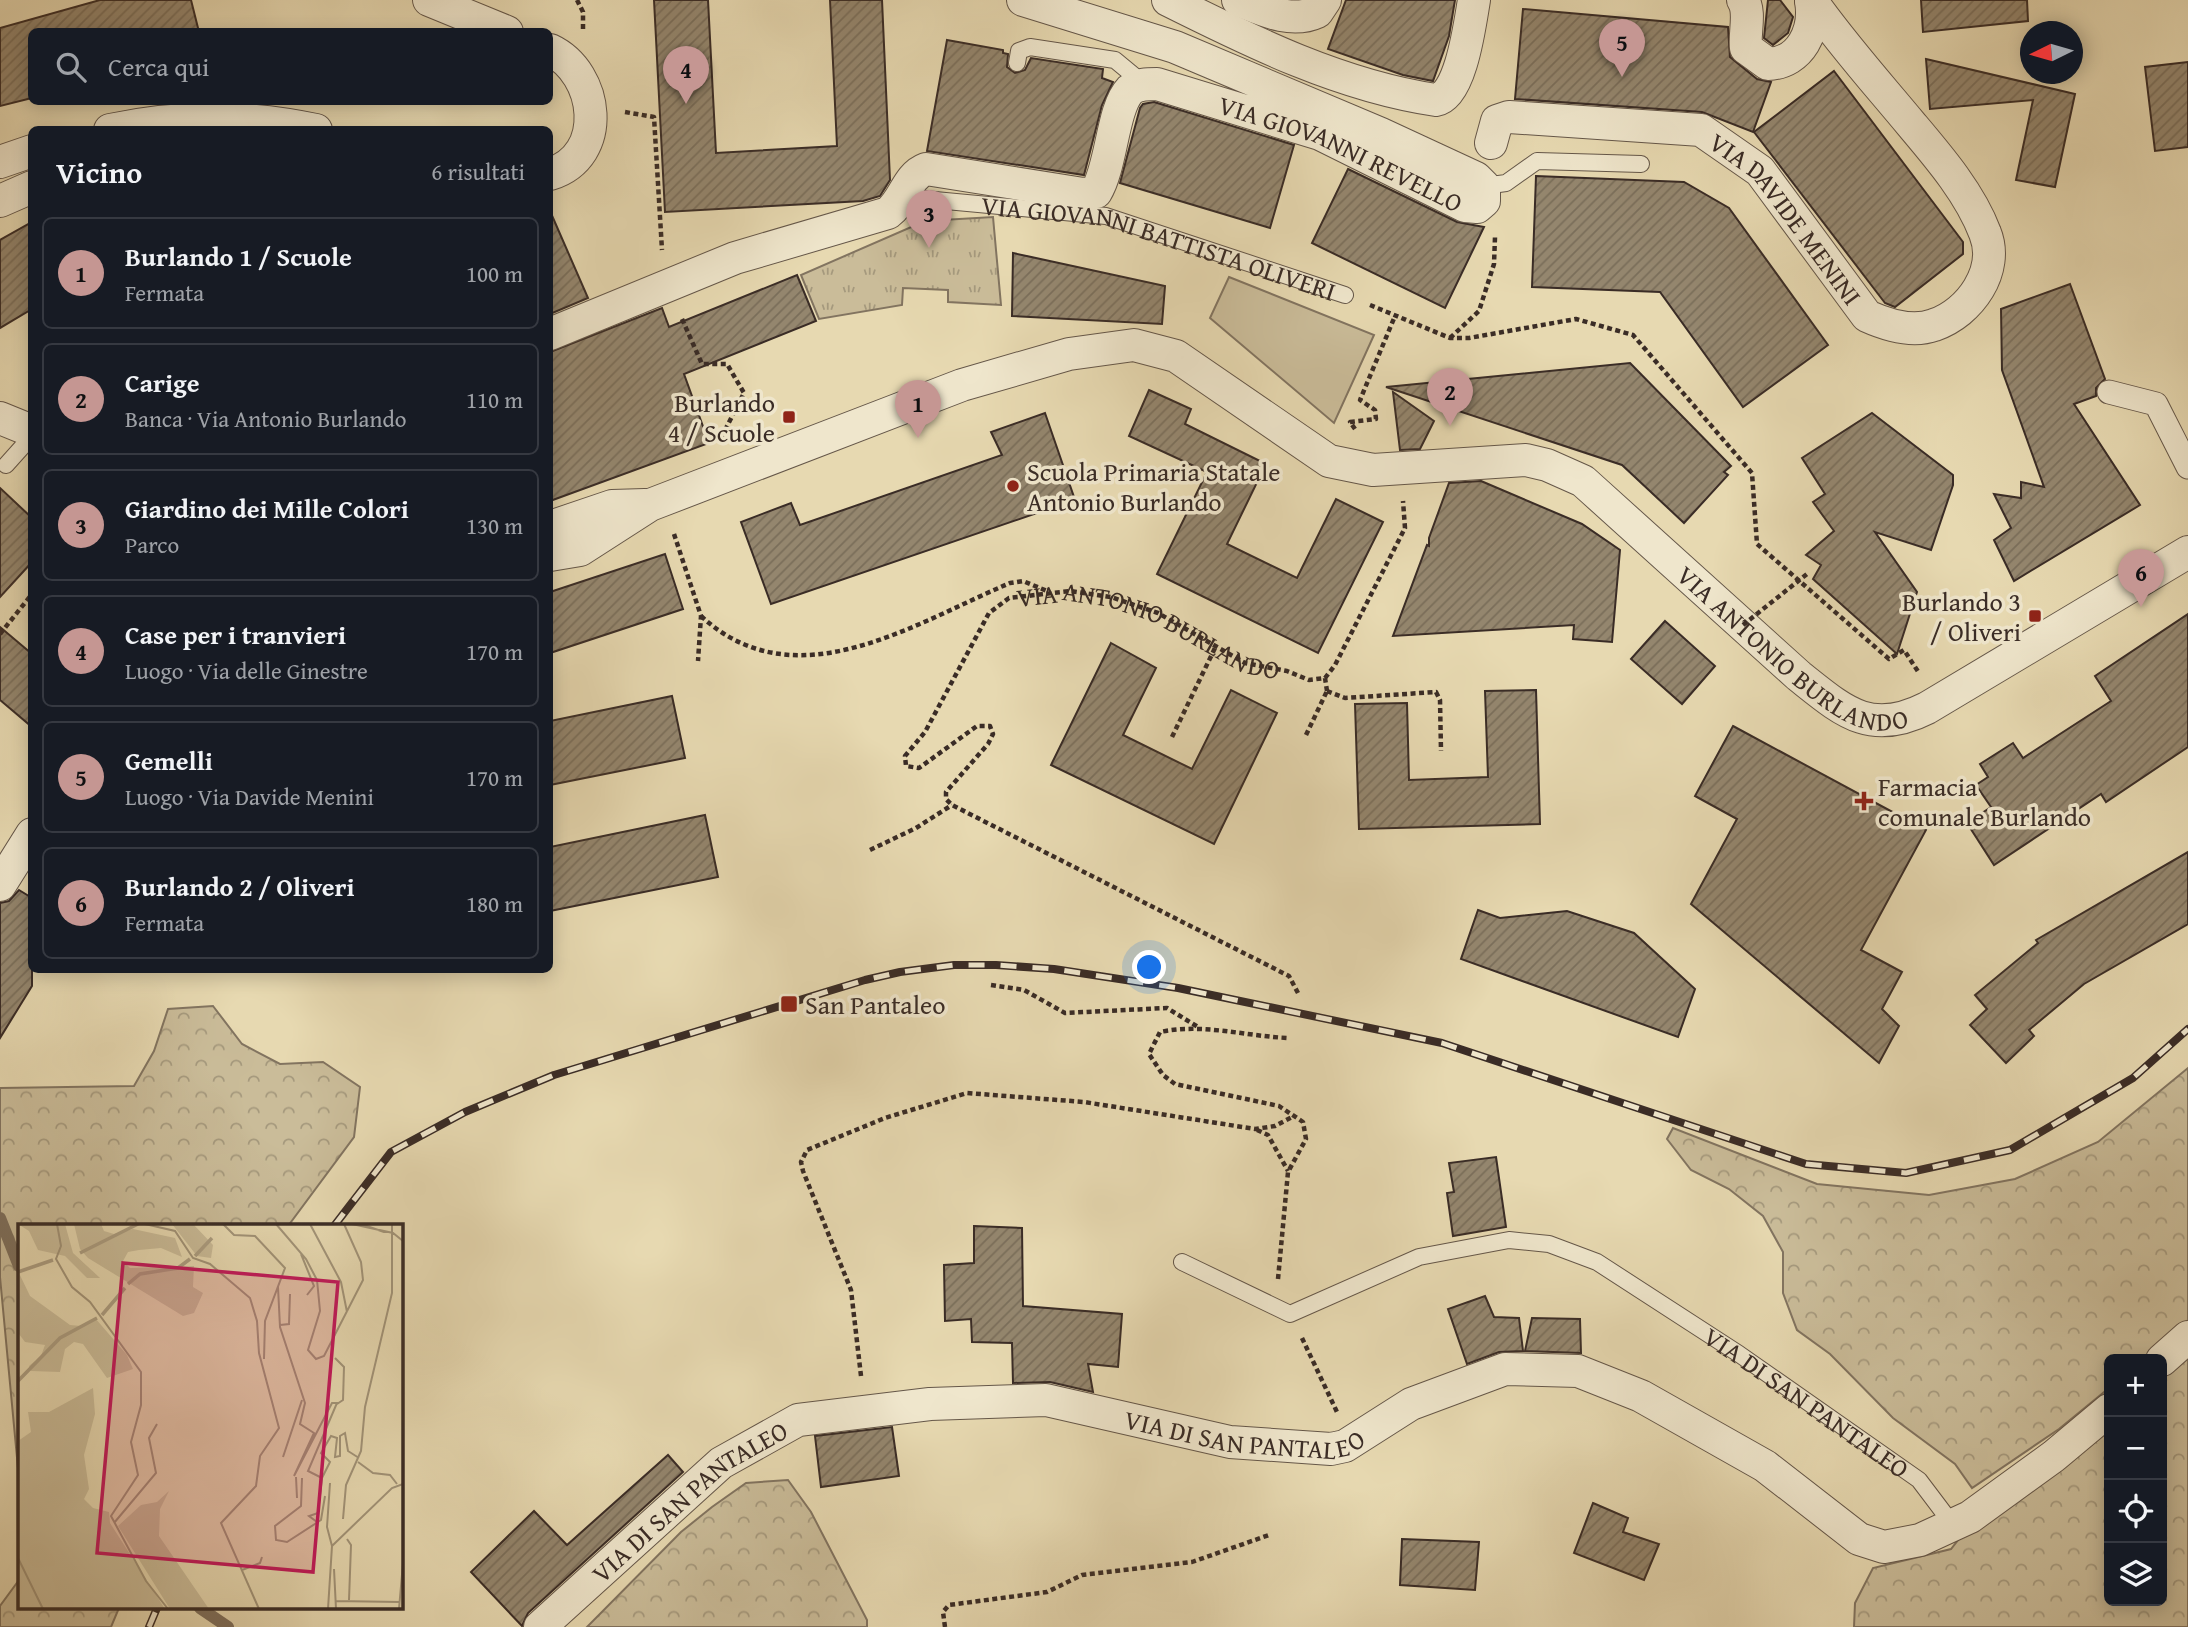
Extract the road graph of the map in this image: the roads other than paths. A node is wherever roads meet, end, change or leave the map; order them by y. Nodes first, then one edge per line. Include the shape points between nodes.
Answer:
1 (429, 0) edge
2 (1023, 0) edge
3 (1168, 0) edge
4 (1238, 0) edge
5 (1325, 0) edge
6 (1474, 0) edge
7 (1743, 0) edge
8 (1811, 1) edge
9 (497, 28) edge
10 (554, 52) edge
11 (1017, 64) dead end
12 (1144, 84) junction
13 (134, 126) edge
14 (298, 126) edge
15 (1491, 143) dead end
16 (28, 152) edge
17 (0, 162) edge
18 (1642, 163) dead end
19 (553, 173) edge
20 (28, 189) edge
21 (903, 197) junction
22 (1478, 197) junction
23 (0, 201) edge
24 (1345, 295) road end
25 (553, 333) edge
26 (2109, 392) dead end
27 (0, 418) edge
28 (28, 431) edge
29 (28, 438) edge
30 (6, 465) dead end
31 (2188, 467) edge
32 (656, 503) junction
33 (553, 526) edge
34 (2188, 552) edge
35 (553, 555) edge
36 (28, 840) edge
37 (0, 885) edge
38 (1182, 1262) dead end
39 (2188, 1337) edge
40 (2167, 1356) edge
41 (2104, 1414) edge
42 (1953, 1525) junction
43 (540, 1627) edge

1 - 9 street
2 - 22 street, VIA GIOVANNI REVELLO via 1175,47 1381,134 1476,178
3 - 6 street via 1255,44 1371,86 1436,100 1451,91 1466,46
4 - 5 street via 1296,17 1317,12
7 - 8 street, VIA DAVIDE MENINI via 1746,48 1768,64 1787,59 1806,42
8 - 15 street, VIA DAVIDE MENINI via 1937,155 1978,215 1987,237 1985,276 1974,298 1933,326 1886,325 1867,316 1760,171 1700,130 1509,117 1497,121
10 - 19 street via 576,72 583,86 590,138 571,164
11 - 12 lane via 1019,51 1030,47 1106,58 1123,64
12 - 21 street via 1131,89 1122,105 1097,192 1083,194 931,168 915,175
12 - 22 street, VIA GIOVANNI REVELLO via 1157,84 1320,134
13 - 14 street via 229,117
16 - 17 street
18 - 22 lane via 1536,161
20 - 23 street
21 - 24 lane, VIA GIOVANNI BATTISTA OLIVERI via 1106,216
21 - 25 street via 883,215 735,258
26 - 31 street via 2156,404
27 - 28 street
29 - 30 lane
32 - 33 street via 612,506
32 - 34 street, VIA ANTONIO BURLANDO via 962,385 1069,354 1134,345 1175,356 1329,461 1351,468 1394,470 1507,459 1547,465 1583,481 1799,676 1834,703 1879,723 1937,702
32 - 35 street, VIA ANTONIO BURLANDO via 580,551
36 - 37 street
38 - 42 lane, VIA DI SAN PANTALEO via 1290,1314 1419,1257 1509,1240 1549,1244 1597,1262 1919,1479
39 - 40 street
41 - 42 street, VIA DI SAN PANTALEO via 1993,1502
42 - 43 street, VIA DI SAN PANTALEO via 1900,1546 1870,1545 1765,1466 1641,1395 1578,1371 1505,1369 1411,1404 1349,1443 1331,1449 1230,1442 1046,1400 988,1400 798,1420 721,1462

